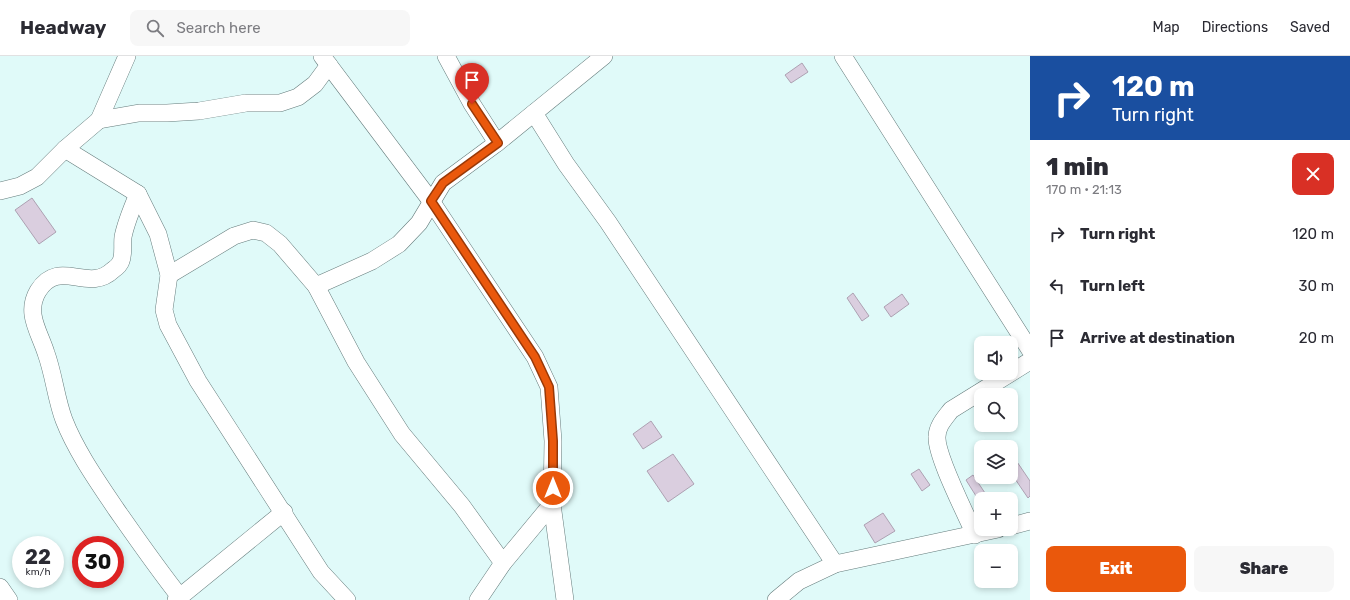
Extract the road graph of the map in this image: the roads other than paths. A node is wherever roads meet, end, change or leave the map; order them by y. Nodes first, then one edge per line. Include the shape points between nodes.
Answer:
1 (127, 56) edge
2 (446, 56) edge
3 (604, 56) edge
4 (843, 56) edge
5 (325, 61) edge
6 (534, 113) junction
7 (99, 120) junction
8 (498, 143) junction
9 (65, 149) junction
10 (0, 191) edge
11 (138, 194) junction
12 (431, 201) junction
13 (169, 275) junction
14 (316, 286) junction
15 (1030, 350) edge
16 (1030, 361) edge
17 (552, 504) junction
18 (284, 512) junction
19 (1030, 521) edge
20 (1018, 524) edge
21 (974, 533) edge
22 (974, 535) edge
23 (503, 563) junction
24 (835, 564) junction
25 (0, 587) edge
26 (178, 598) edge
27 (9, 600) edge
28 (347, 600) edge
29 (478, 600) edge
30 (565, 600) edge
31 (776, 600) edge

1 - 7 street
2 - 8 street via 472,104
3 - 6 street
4 - 15 street
5 - 7 street via 315,84 298,97 280,102 246,103 180,112 139,113
5 - 12 street
6 - 8 street
6 - 24 street
7 - 9 street
8 - 12 street via 443,183
9 - 10 street via 37,177 20,186
9 - 11 street
11 - 13 street via 158,234
11 - 26 street via 125,226 121,261 118,266 109,274 94,279 79,279 66,275 47,280 32,302 33,319 67,427 91,472
12 - 14 street via 419,223 399,244 372,261
12 - 17 street via 535,357 549,387 553,441
13 - 14 street via 234,236 253,230 266,233 280,244
13 - 18 street via 164,310 168,325 198,381
14 - 23 street via 356,362 402,434 462,506
16 - 21 street via 951,410 942,421 937,436 939,452
17 - 23 street
17 - 30 street
18 - 26 street
18 - 28 street via 322,572
19 - 20 street
22 - 24 street
23 - 29 street
24 - 31 street via 799,581
25 - 27 street

